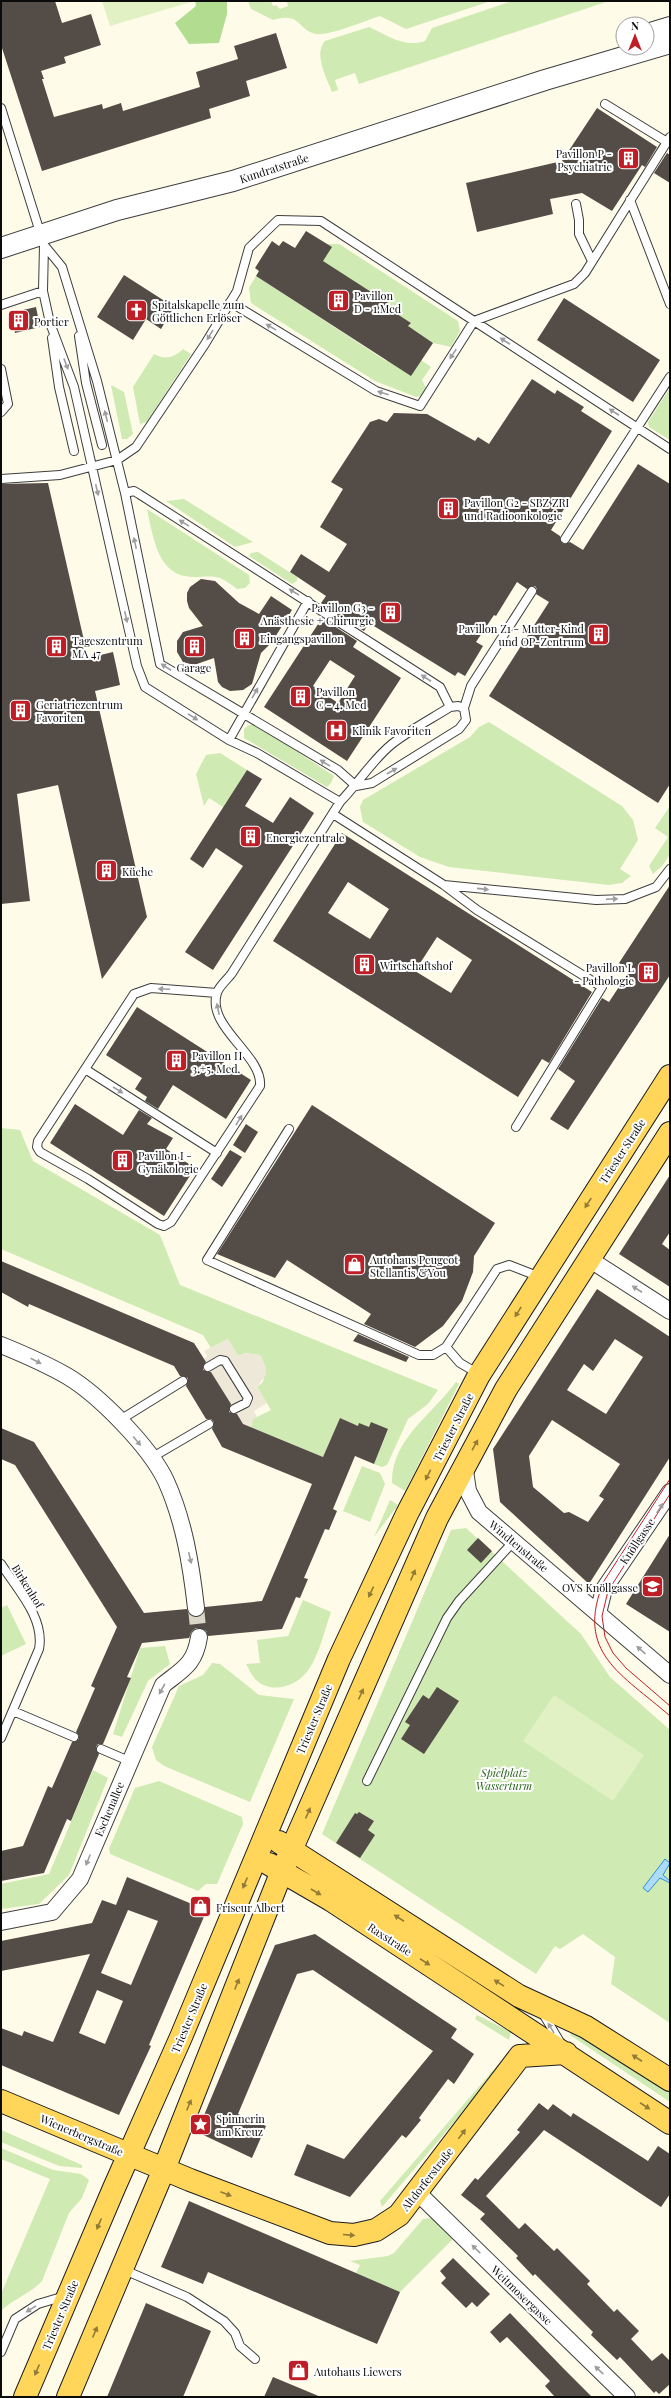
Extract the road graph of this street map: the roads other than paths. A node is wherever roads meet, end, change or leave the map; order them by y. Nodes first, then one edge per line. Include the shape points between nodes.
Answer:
1 (670, 27) edge
2 (655, 32) edge
3 (670, 43) edge
4 (615, 48) edge
5 (545, 80) junction
6 (605, 104) dead end
7 (1, 108) edge
8 (668, 140) edge
9 (630, 200) junction
10 (576, 204) dead end
11 (42, 240) junction
12 (1, 248) edge
13 (592, 261) junction
14 (44, 291) junction
15 (230, 302) junction
16 (670, 304) edge
17 (1, 305) edge
18 (75, 308) junction
19 (474, 321) junction
20 (50, 324) junction
21 (1, 369) edge
22 (670, 377) edge
23 (1, 412) edge
24 (637, 427) junction
25 (102, 445) dead end
26 (670, 449) edge
27 (74, 451) dead end
28 (117, 460) junction
29 (92, 467) junction
30 (1, 478) edge
31 (125, 493) junction
32 (565, 539) dead end
33 (532, 592) dead end
34 (308, 601) junction
35 (450, 707) junction
36 (464, 708) junction
37 (244, 713) junction
38 (229, 740) junction
39 (356, 786) junction
40 (340, 802) junction
41 (332, 814) junction
42 (670, 869) edge
43 (444, 885) junction
44 (217, 993) junction
45 (85, 1069) junction
46 (670, 1076) edge
47 (516, 1127) dead end
48 (289, 1129) dead end
49 (670, 1133) edge
50 (217, 1152) junction
51 (589, 1259) junction
52 (540, 1277) junction
53 (670, 1310) edge
54 (1, 1344) edge
55 (446, 1346) junction
56 (208, 1367) dead end
57 (479, 1375) junction
58 (183, 1381) dead end
59 (234, 1409) dead end
60 (120, 1420) junction
61 (209, 1424) dead end
62 (151, 1458) junction
63 (464, 1464) junction
64 (670, 1492) edge
65 (514, 1541) junction
66 (1, 1564) edge
67 (196, 1608) tunnel mouth
68 (598, 1613) junction
69 (199, 1637) tunnel mouth
70 (670, 1675) edge
71 (13, 1711) junction
72 (74, 1737) dead end
73 (1, 1738) edge
74 (101, 1749) dead end
75 (129, 1761) junction
76 (366, 1781) dead end
77 (266, 1834) junction
78 (292, 1848) junction
79 (256, 1858) junction
80 (282, 1871) junction
81 (1, 1922) edge
82 (528, 2000) junction
83 (522, 2025) junction
84 (566, 2053) junction
85 (520, 2056) junction
86 (670, 2080) edge
87 (1, 2101) edge
88 (670, 2122) edge
89 (130, 2155) junction
90 (164, 2169) junction
91 (418, 2192) junction
92 (122, 2269) junction
93 (68, 2296) junction
94 (3, 2339) edge
95 (1, 2352) edge
96 (255, 2359) dead end
97 (25, 2397) edge
98 (68, 2397) edge
99 (627, 2397) edge

1 - 2 street
3 - 5 street, Kundratstraße
4 - 5 street, Kundratstraße
5 - 11 street, Kundratstraße via 233,181 116,210
6 - 8 lane
7 - 11 lane
8 - 9 lane
9 - 13 lane
9 - 16 lane
10 - 13 lane via 579,234
11 - 12 street, Kundratstraße
11 - 14 lane
11 - 18 lane via 62,267
13 - 19 lane via 574,284
14 - 17 lane
14 - 20 lane
19 -> 15 lane via 420,406 376,391
15 - 19 lane via 237,291 249,248 278,220 321,221
15 -> 28 lane via 136,447
18 - 25 lane via 86,383
28 -> 18 lane
24 -> 19 lane
20 - 27 lane via 59,387
20 -> 29 lane via 74,387
21 - 23 lane via 8,404
22 - 24 lane
24 - 26 lane
24 - 32 lane
28 - 29 lane
28 - 31 lane
29 - 30 lane via 60,475
29 -> 38 lane via 142,684
34 -> 31 lane via 134,491
37 -> 31 lane via 160,664
33 - 36 lane via 471,686
35 -> 34 lane via 440,687
37 -> 34 lane
35 - 36 lane
35 - 39 lane via 392,744
39 -> 36 lane via 372,783 459,729 466,720
37 - 38 lane
39 -> 37 lane via 338,770
38 - 40 lane via 257,753
39 - 40 lane
40 - 41 lane
41 - 43 lane
41 - 44 lane
43 -> 42 lane via 596,900 625,899 656,887
43 - 47 lane via 477,910 602,987
44 -> 45 lane via 151,988 134,994
50 -> 44 lane via 258,1090 260,1081 258,1072 222,1023 217,1009
45 -> 50 lane
45 - 50 lane via 38,1141 37,1147 48,1158 88,1179 164,1226 171,1222
46 -> 52 main road, Triester Straße
48 - 55 lane via 207,1260 419,1354 433,1355
49 - 51 main road
53 -> 51 street
63 -> 51 main road via 506,1389
52 - 55 lane via 509,1265 497,1269
52 -> 57 main road, Triester Straße
54 -> 60 street via 68,1377
55 - 57 lane via 460,1363
56 - 59 lane via 222,1360 233,1373 248,1398 246,1403
57 -> 77 main road, Triester Straße via 409,1510 345,1646
58 - 60 lane
60 -> 62 street
61 - 62 lane
62 -> 67 street via 166,1481 182,1523
63 - 65 street, Windtenstraße via 468,1492 479,1512
78 -> 63 main road via 437,1518
68 -> 64 street, Knöllgasse via 604,1589
65 - 68 street, Windtenstraße
65 - 76 lane via 459,1601 447,1618
66 - 71 lane, Birkenhof via 32,1611 40,1640
70 -> 68 street, Windtenstraße
69 -> 75 street, Eschenallee via 197,1651 190,1664 163,1685
71 - 72 lane
71 - 73 lane, Birkenhof
74 - 75 lane
75 -> 81 street, Eschenallee via 80,1880 52,1912
77 - 78 main road, Raxstraße
77 - 79 main road, Triester Straße
78 - 80 main road
82 -> 78 main road, Raxstraße
79 - 80 main road, Raxstraße
79 -> 89 main road, Triester Straße
80 -> 83 main road, Raxstraße
90 -> 80 main road
82 - 83 main road
84 -> 82 lane, Raxstraße
86 -> 82 main road, Raxstraße via 586,2027
83 - 84 main road, Raxstraße
83 - 85 main road
84 - 85 main road
84 -> 88 main road, Raxstraße
91 -> 85 main road, Altdorferstraße
87 - 89 main road, Wienerbergstraße
89 - 90 main road, Wienerbergstraße
89 -> 93 main road, Triester Straße
90 -> 91 main road, Altdorferstraße via 330,2233 354,2235 376,2230 399,2215
90 - 92 main road
99 -> 91 street, Weitmosergasse
92 - 96 lane via 187,2297 224,2321 235,2333 240,2346
98 -> 92 main road
93 -> 94 lane via 38,2304 15,2319
93 -> 97 main road, Triester Straße
94 - 95 lane

